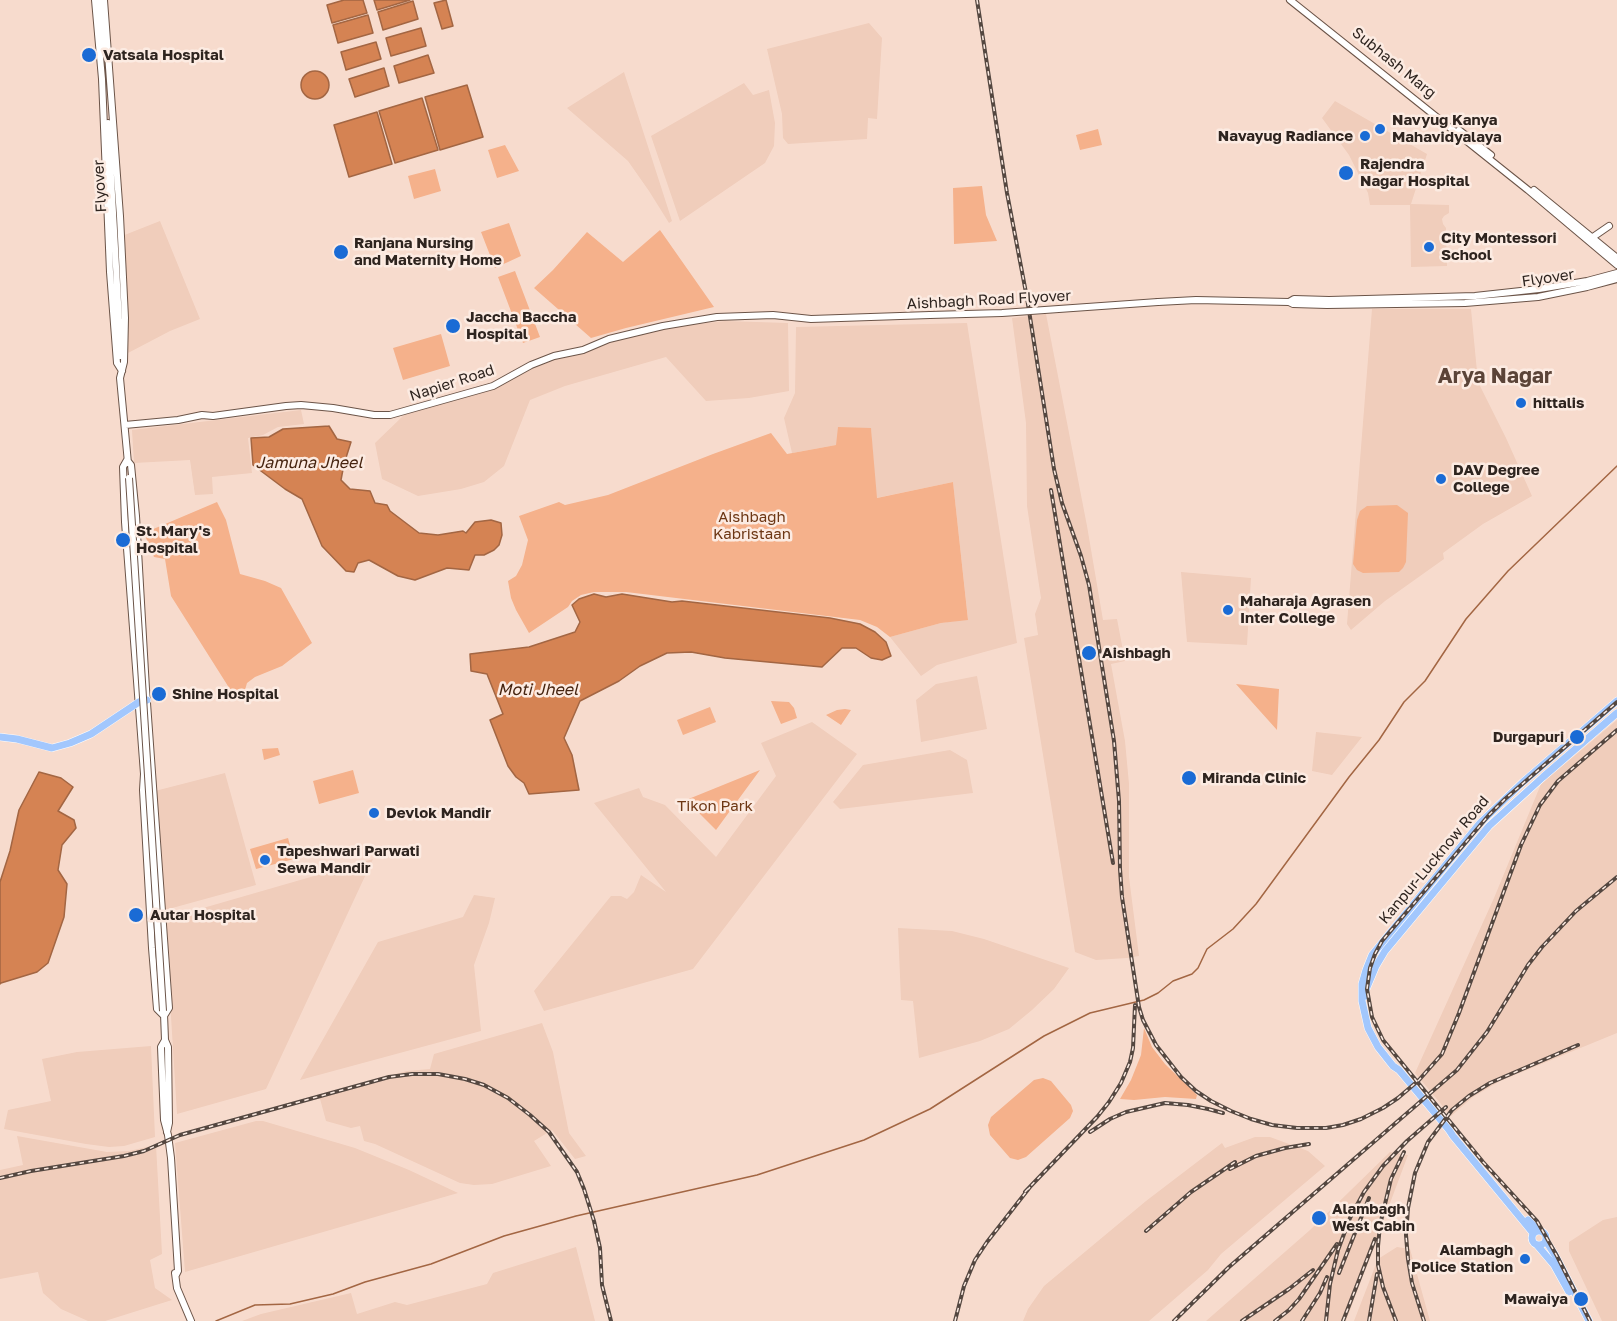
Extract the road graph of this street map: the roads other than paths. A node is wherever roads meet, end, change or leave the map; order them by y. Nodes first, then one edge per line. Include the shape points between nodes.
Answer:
1 (95, 0) edge
2 (100, 0) edge
3 (104, 0) edge
4 (1290, 0) edge
5 (1297, 0) edge
6 (1609, 226) dead end
7 (1593, 237) junction
8 (1617, 258) edge
9 (1617, 265) edge
10 (1617, 276) edge
11 (1473, 299) junction
12 (811, 319) joint
13 (122, 373) junction
14 (127, 425) junction
15 (127, 459) junction
16 (143, 701) junction
17 (1617, 701) edge
18 (1617, 713) edge
19 (0, 737) edge
20 (164, 1013) junction
21 (1399, 1071) junction
22 (1535, 1232) junction
23 (1546, 1240) junction
24 (1537, 1245) junction
25 (191, 1321) edge
26 (1587, 1321) edge

1 - 13 main road via 111,294 117,363
2 - 13 main road, Flyover
3 - 13 main road via 125,318
4 - 9 main road
5 - 7 main road, Subhash Marg
6 - 7 main road
7 - 8 main road, Subhash Marg
10 - 11 main road
10 - 11 main road, Flyover via 1548,292
11 - 12 main road, Aishbagh Road Flyover, bridge via 1196,300 1002,313
12 - 14 main road, Napier Road via 773,315 717,317 663,326 554,356 493,386 390,415 301,405
13 - 14 main road
14 - 15 main road
15 - 16 main road via 131,465 136,516
15 - 16 main road via 123,467 125,522
15 - 20 main road, bridge
16 - 19 main road via 91,734 52,748
16 - 20 main road via 169,1008
16 - 20 main road via 156,999 157,1009
17 - 21 main road, Kanpur-Lucknow Road via 1479,823 1372,955 1362,988 1368,1028
18 - 21 main road, Kanpur-Lucknow Road via 1489,826 1385,951 1365,992 1367,1010 1376,1038
20 - 25 main road via 164,1125 168,1132 177,1288
21 - 22 main road, Kanpur-Lucknow Road
22 - 23 main road via 1544,1232
22 - 24 main road via 1532,1240
23 - 24 main road
23 - 26 main road
24 - 26 main road via 1554,1265

